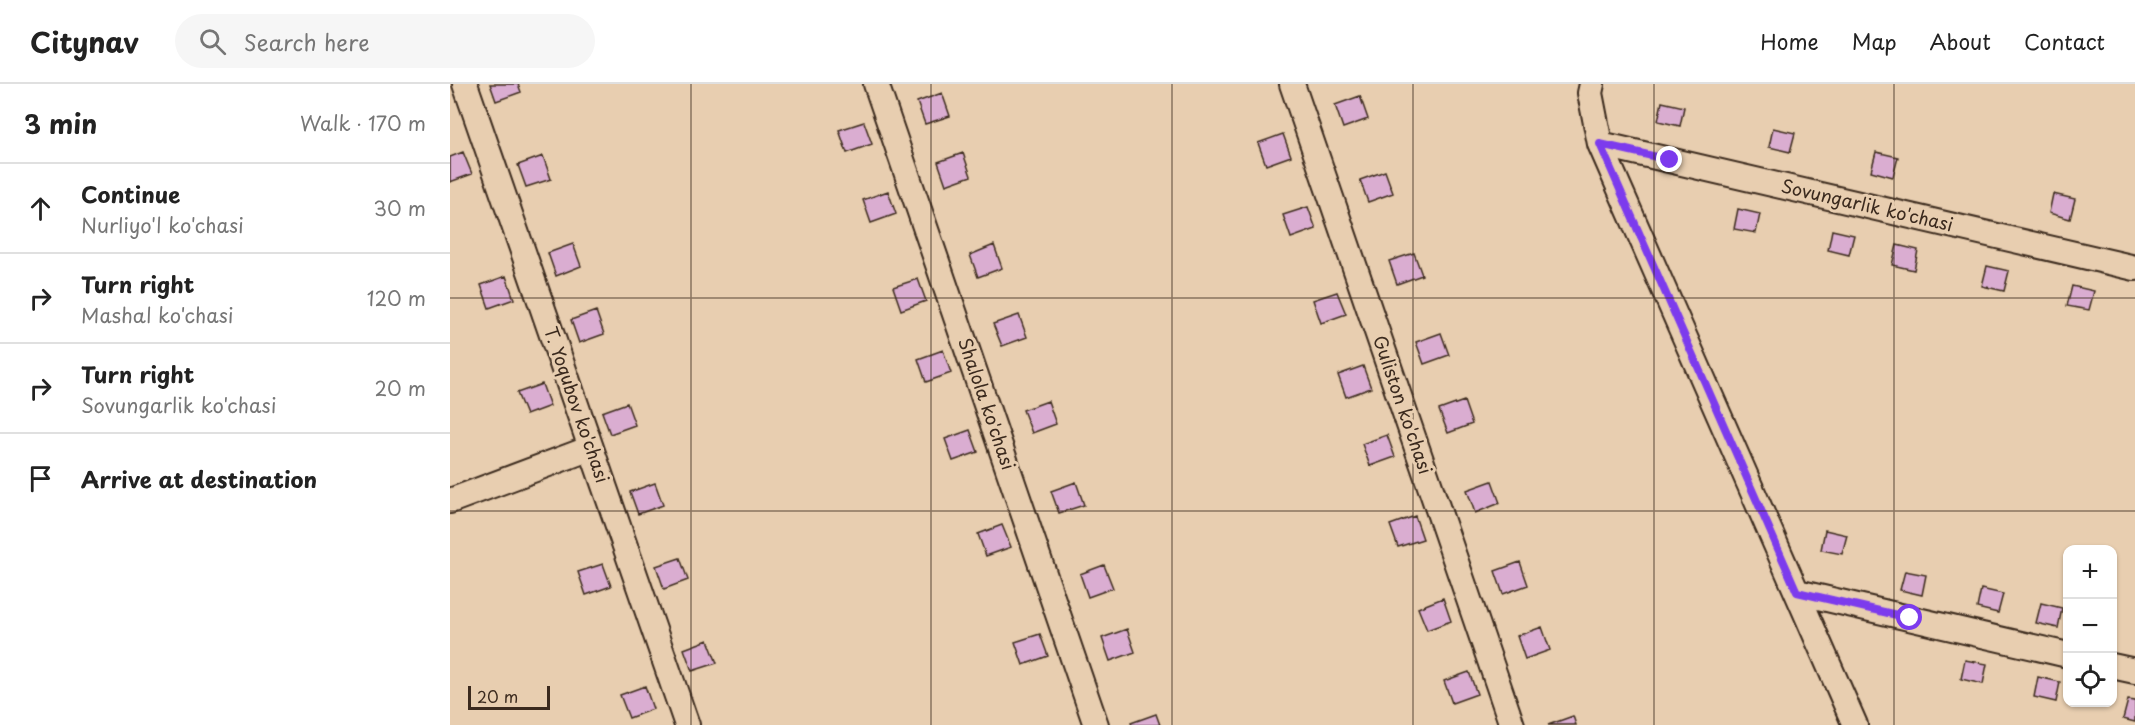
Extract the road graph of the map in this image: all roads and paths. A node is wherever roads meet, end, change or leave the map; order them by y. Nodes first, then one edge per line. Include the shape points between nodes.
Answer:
1 (465, 84) edge
2 (876, 84) edge
3 (1292, 84) edge
4 (1592, 84) edge
5 (1600, 144) junction
6 (2135, 268) edge
7 (591, 448) junction
8 (450, 501) edge
9 (1797, 592) junction
10 (2063, 654) edge
11 (2117, 667) edge
12 (2135, 671) edge
13 (687, 725) edge
14 (1096, 725) edge
15 (1512, 725) edge
16 (1855, 725) edge

1 - 7 street, T. Yoqubov ko'chasi
2 - 14 street, Shalola ko'chasi
3 - 15 street, Guliston ko'chasi
4 - 5 street via 1590,93
5 - 6 street, Sovungarlik ko'chasi
5 - 9 street
7 - 8 street
7 - 13 street, T. Yoqubov ko'chasi
9 - 10 street
9 - 16 street
11 - 12 street

